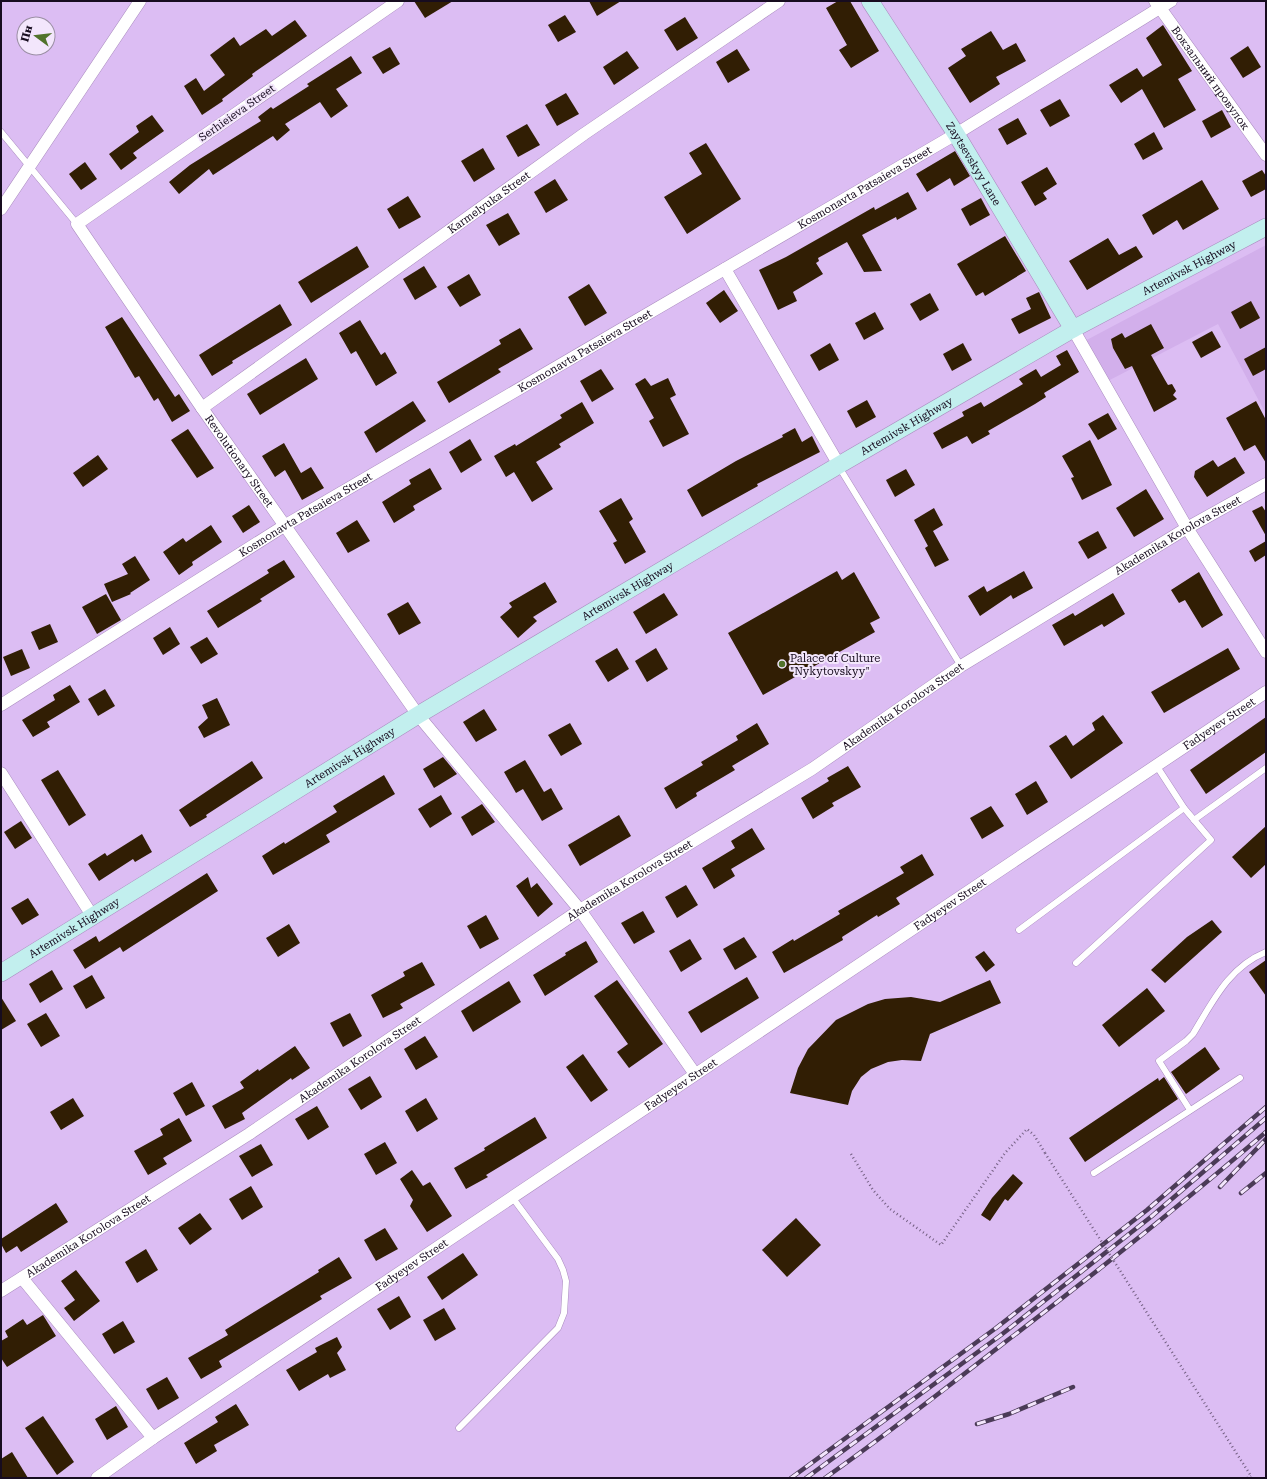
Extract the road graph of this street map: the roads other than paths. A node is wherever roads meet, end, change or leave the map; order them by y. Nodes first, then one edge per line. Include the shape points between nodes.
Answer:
1 (140, 1) edge
2 (398, 1) edge
3 (779, 1) edge
4 (870, 1) edge
5 (1171, 1) edge
6 (1158, 5) edge
7 (1, 132) edge
8 (956, 134) junction
9 (1266, 156) edge
10 (29, 167) junction
11 (1, 209) edge
12 (77, 224) junction
13 (1266, 227) edge
14 (725, 269) junction
15 (1073, 329) junction
16 (202, 408) junction
17 (839, 466) junction
18 (1266, 484) edge
19 (284, 526) junction
20 (1187, 528) junction
21 (1266, 652) edge
22 (961, 666) junction
23 (1266, 692) edge
24 (1, 706) edge
25 (418, 715) junction
26 (1156, 765) junction
27 (1266, 768) edge
28 (1, 773) edge
29 (1184, 808) junction
30 (1194, 820) junction
31 (580, 910) junction
32 (93, 917) junction
33 (1020, 930) dead end
34 (1266, 952) edge
35 (1076, 963) dead end
36 (1, 973) edge
37 (695, 1074) junction
38 (1240, 1078) dead end
39 (1190, 1110) junction
40 (1094, 1173) dead end
41 (512, 1197) junction
42 (22, 1278) junction
43 (1, 1291) edge
44 (459, 1428) dead end
45 (153, 1438) junction
46 (97, 1478) edge

1 - 10 street
2 - 12 street, Serhieieva Street
3 - 16 street, Karmelyuka Street via 584,134
4 - 8 main road, Zaytsevskyy Lane
5 - 6 street, Kosmonavta Patsaieva Street
6 - 8 street, Kosmonavta Patsaieva Street
6 - 9 street, Вокзальний провулок
7 - 10 lane
8 - 14 street, Kosmonavta Patsaieva Street
8 - 15 main road, Zaytsevskyy Lane
10 - 11 street
10 - 12 lane
12 - 16 street, Revolutionary Street
13 - 15 main road, Artemivsk Highway
14 - 17 street
14 - 19 street, Kosmonavta Patsaieva Street
15 - 17 main road, Artemivsk Highway
15 - 20 street
16 - 19 street, Revolutionary Street
17 - 22 lane
17 - 25 main road, Artemivsk Highway
18 - 20 street, Akademika Korolova Street
19 - 24 street, Kosmonavta Patsaieva Street
19 - 25 street, Revolutionary Street
20 - 21 street
20 - 22 street, Akademika Korolova Street
22 - 31 street, Akademika Korolova Street via 812,769
23 - 26 street, Fadyeyev Street
25 - 31 street, Revolutionary Street
25 - 32 main road, Artemivsk Highway
26 - 29 lane
26 - 37 street, Fadyeyev Street
27 - 30 lane
28 - 32 street
29 - 30 lane
29 - 33 lane
30 - 35 lane via 1211,840
31 - 37 street, Revolutionary Street
31 - 42 street, Akademika Korolova Street via 249,1134
32 - 36 main road, Artemivsk Highway
34 - 39 lane via 1232,974 1186,1041 1159,1061
37 - 41 street, Fadyeyev Street
38 - 39 lane
39 - 40 lane
41 - 44 lane via 561,1264 566,1281 564,1313 558,1328
41 - 45 street, Fadyeyev Street
42 - 43 street, Akademika Korolova Street
42 - 45 street
45 - 46 street, Fadyeyev Street

